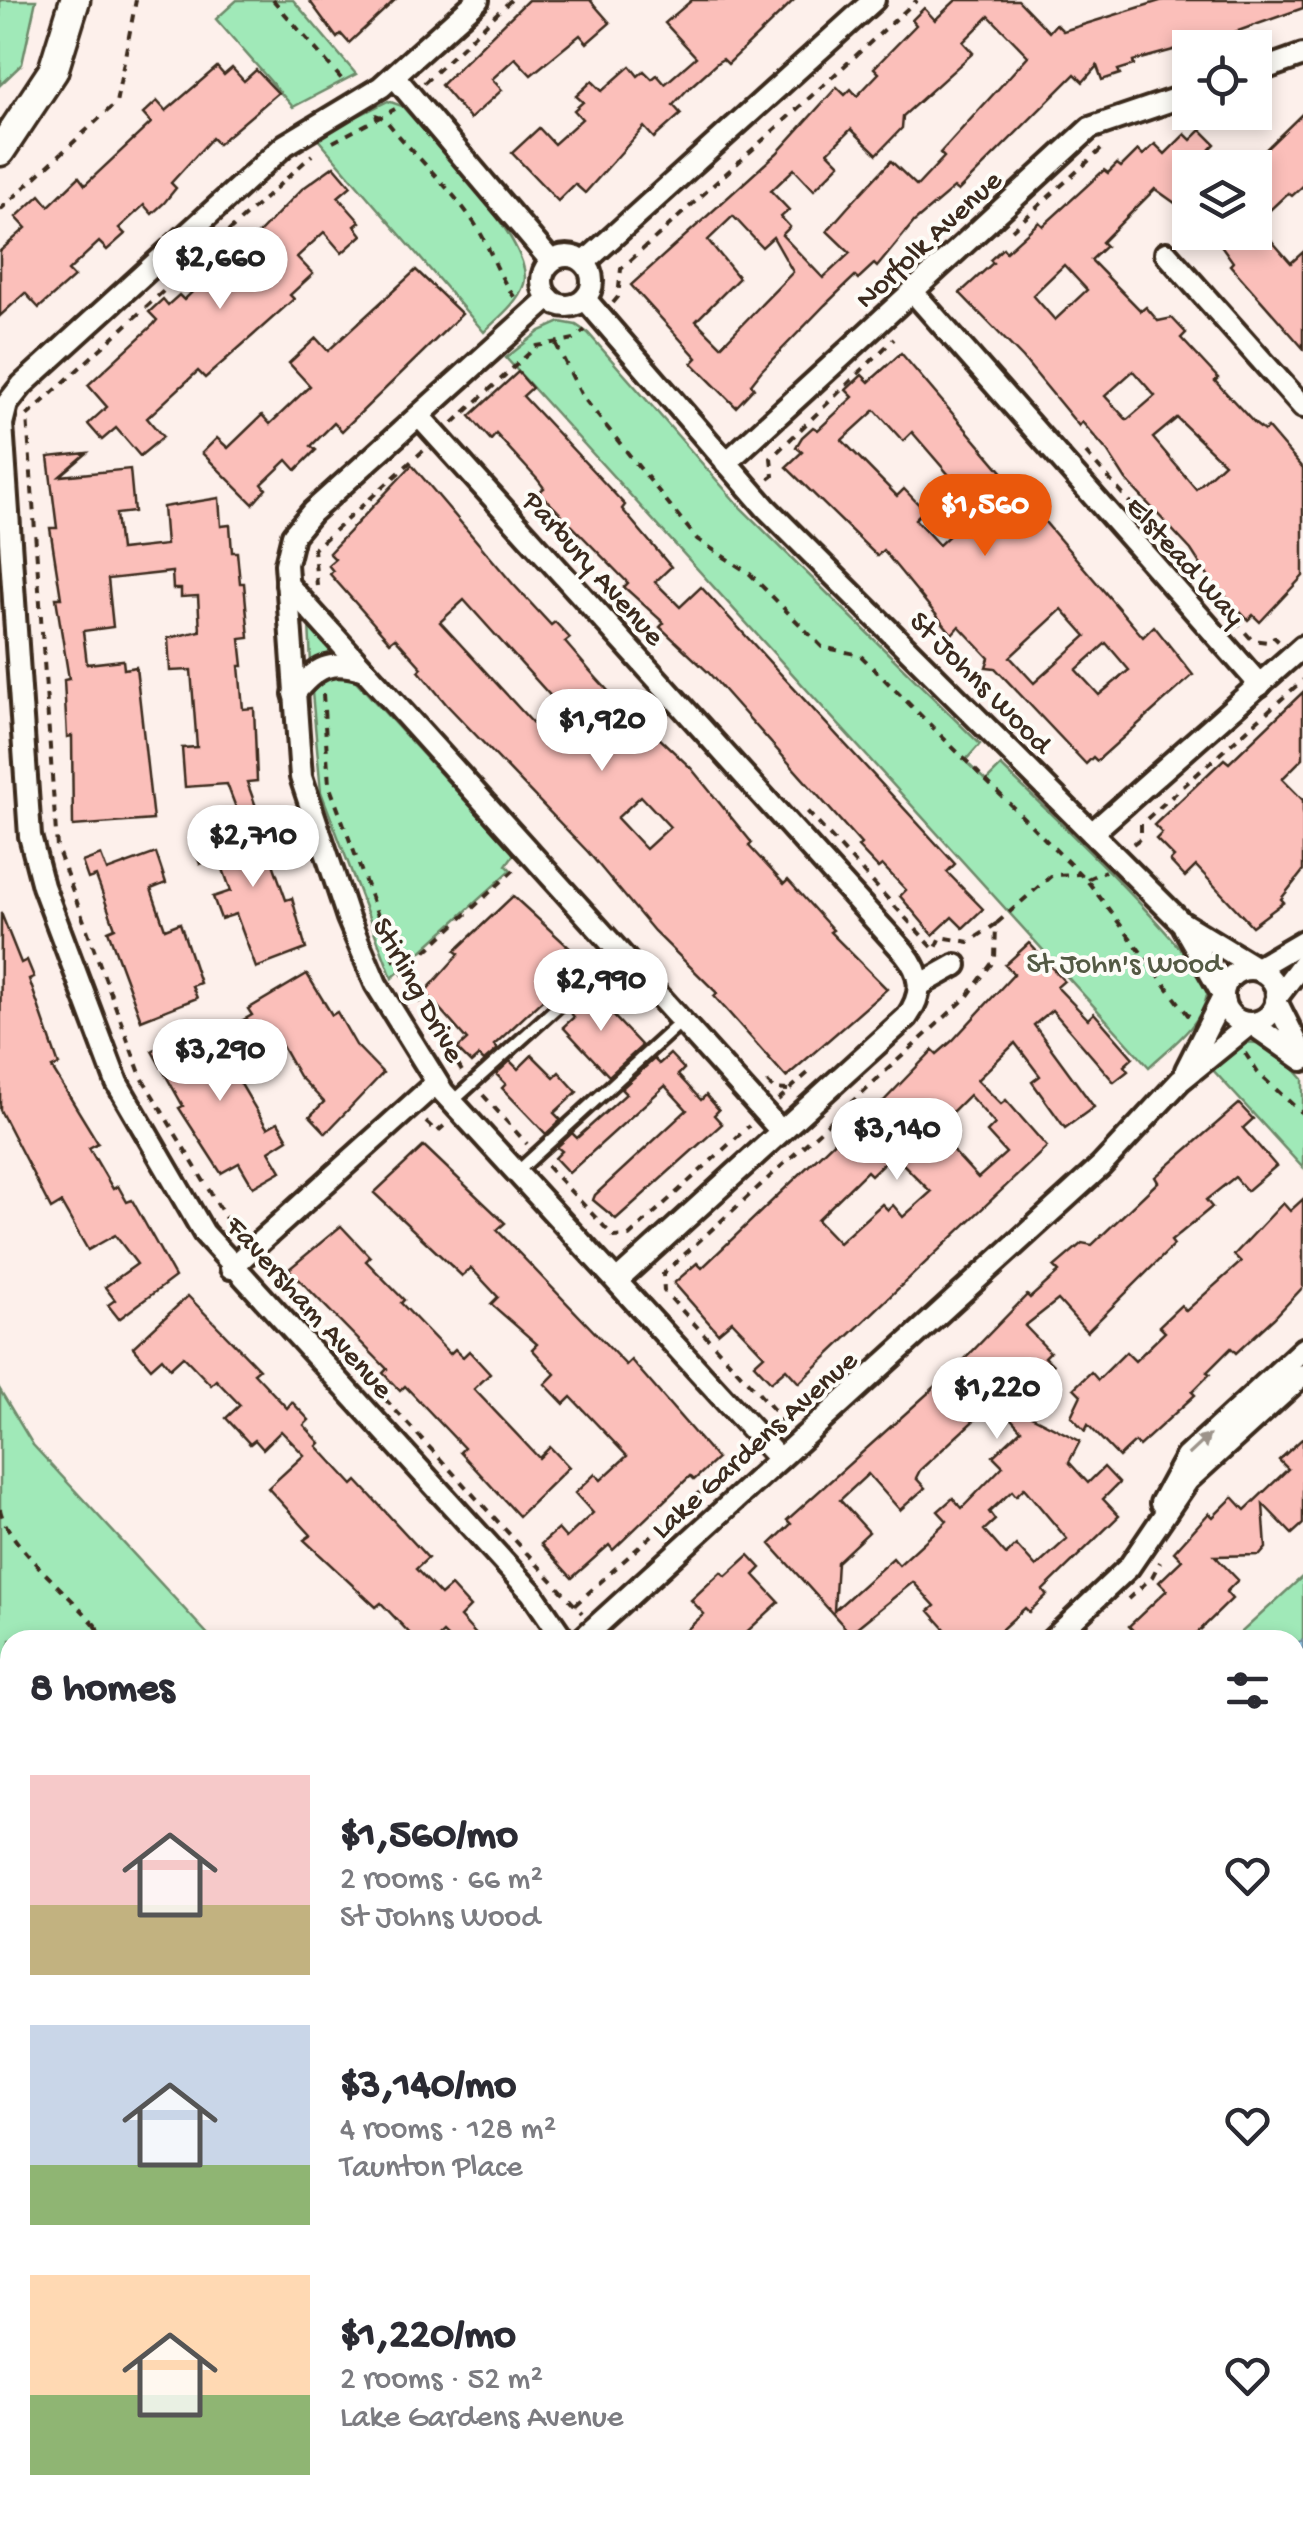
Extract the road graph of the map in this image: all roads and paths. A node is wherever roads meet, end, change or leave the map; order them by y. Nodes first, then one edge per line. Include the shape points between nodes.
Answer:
1 (75, 0) edge
2 (136, 0) edge
3 (274, 0) edge
4 (478, 0) edge
5 (512, 0) edge
6 (874, 0) edge
7 (917, 0) edge
8 (1303, 55) edge
9 (1272, 66) edge
10 (394, 76) junction
11 (410, 95) junction
12 (359, 100) junction
13 (1172, 100) edge
14 (384, 118) junction
15 (1109, 143) dead end
16 (0, 150) edge
17 (0, 210) edge
18 (1012, 230) dead end
19 (1166, 253) dead end
20 (551, 261) junction
21 (585, 262) junction
22 (549, 298) junction
23 (516, 299) dead end
24 (586, 299) junction
25 (919, 300) junction
26 (600, 316) junction
27 (547, 333) dead end
28 (554, 343) junction
29 (1303, 406) edge
30 (418, 416) junction
31 (438, 438) junction
32 (1084, 452) dead end
33 (726, 463) junction
34 (754, 494) junction
35 (287, 584) junction
36 (316, 585) dead end
37 (1297, 651) edge
38 (322, 666) junction
39 (364, 670) junction
40 (1303, 680) edge
41 (1260, 685) junction
42 (294, 694) junction
43 (1092, 833) junction
44 (526, 850) junction
45 (1118, 858) junction
46 (1082, 876) junction
47 (1180, 922) junction
48 (996, 924) dead end
49 (1303, 941) edge
50 (618, 952) junction
51 (1303, 964) edge
52 (956, 966) dead end
53 (1256, 968) junction
54 (402, 973) junction
55 (920, 986) junction
56 (1223, 996) junction
57 (1276, 999) junction
58 (682, 1022) junction
59 (1251, 1024) junction
60 (1208, 1028) junction
61 (1229, 1041) junction
62 (1303, 1057) edge
63 (1180, 1081) junction
64 (436, 1083) junction
65 (472, 1084) junction
66 (789, 1090) dead end
67 (452, 1102) junction
68 (764, 1113) junction
69 (1303, 1114) edge
70 (781, 1130) junction
71 (800, 1146) dead end
72 (516, 1173) junction
73 (614, 1236) dead end
74 (250, 1251) junction
75 (231, 1268) junction
76 (617, 1282) junction
77 (1303, 1349) edge
78 (1303, 1374) edge
79 (374, 1386) dead end
80 (760, 1438) junction
81 (779, 1459) junction
82 (0, 1509) edge
83 (1, 1521) edge
84 (1152, 1528) junction
85 (1167, 1546) dead end
86 (1125, 1602) dead end
87 (576, 1606) junction
88 (95, 1626) junction
89 (90, 1630) edge
90 (98, 1630) edge
91 (557, 1630) edge
92 (585, 1630) edge
93 (591, 1630) edge
94 (1063, 1630) edge

1 - 16 main road via 53,71
2 - 17 path via 116,103
3 - 12 path
4 - 10 street, Faversham Avenue
5 - 11 path
6 - 21 street
7 - 26 path via 621,269 618,298
8 - 9 street
10 - 11 street
10 - 12 street, Faversham Avenue
11 - 14 path
11 - 20 street
12 - 14 path
12 - 75 street, Faversham Avenue via 286,145 22,385 3,418 26,805 38,868 117,1082
13 - 25 street, Norfolk Avenue via 1090,128
14 - 23 path via 468,214
14 - 74 path via 318,149 27,416 57,848 141,1076
15 - 18 path
19 - 29 street
20 - 21 street via 564,255
20 - 22 street via 542,283
21 - 24 street via 593,285
22 - 24 street via 571,306
22 - 30 street, Stirling Drive
24 - 26 street, St Johns Wood
25 - 33 street, Norfolk Avenue
25 - 34 path via 771,458 773,476
25 - 41 street, Elstead Way
26 - 28 path via 577,338
26 - 33 street, St Johns Wood
27 - 28 path
28 - 31 path via 537,346
28 - 46 path via 582,396 698,539 750,574 822,647 860,656
30 - 31 street, Parbury Avenue
30 - 35 street, Stirling Drive via 295,531
31 - 36 path via 314,549
31 - 55 street, Parbury Avenue via 904,952
32 - 37 path via 1252,640 1274,637
33 - 34 street, St Johns Wood
34 - 43 street, St Johns Wood
35 - 39 street
35 - 42 street, Stirling Drive
37 - 41 street
38 - 39 street
38 - 42 street
38 - 54 path via 329,785
39 - 44 street
40 - 45 path via 1141,824 1140,838
41 - 43 street
42 - 64 street, Stirling Drive via 304,796 348,918 376,984
43 - 45 street, St Johns Wood
44 - 50 street
44 - 54 path via 510,866 514,870
45 - 46 path via 1095,879
45 - 47 street, St Johns Wood
46 - 48 path via 1052,875
46 - 60 path via 1186,1016
47 - 53 street, St Johns Wood
47 - 56 street, St Johns Wood
49 - 53 street
50 - 58 street
50 - 65 lane
51 - 57 street
52 - 55 street
53 - 56 street via 1232,976
53 - 57 street via 1272,980
54 - 65 path
55 - 70 street via 902,1022
56 - 59 street via 1233,1018
56 - 60 street, Lake Gardens Avenue
57 - 59 street via 1269,1015
57 - 62 street
58 - 68 street
58 - 72 lane
59 - 61 street, Lake Gardens Avenue
59 - 62 street
60 - 63 street, Lake Gardens Avenue
61 - 63 street, Lake Gardens Avenue
61 - 69 path
63 - 81 street, Lake Gardens Avenue via 1101,1166
64 - 67 street, Stirling Drive
64 - 74 street
65 - 67 lane
66 - 68 path
67 - 72 street, Stirling Drive
68 - 70 street
68 - 73 path via 629,1236
70 - 76 street
71 - 80 path via 663,1274 664,1290 688,1317 774,1410 790,1412
72 - 76 street, Stirling Drive
74 - 75 street
75 - 91 street, Faversham Avenue via 532,1594
76 - 80 street, Stirling Drive
84 -> 77 street via 1186,1456
78 - 84 street via 1197,1472
79 - 87 path
80 - 81 street, Stirling Drive
80 - 87 path
81 - 93 street, Lake Gardens Avenue
82 - 83 path
83 - 88 path
84 - 94 street via 1123,1574
85 - 86 path via 1152,1576
87 - 92 path
88 - 89 path
88 - 90 path

